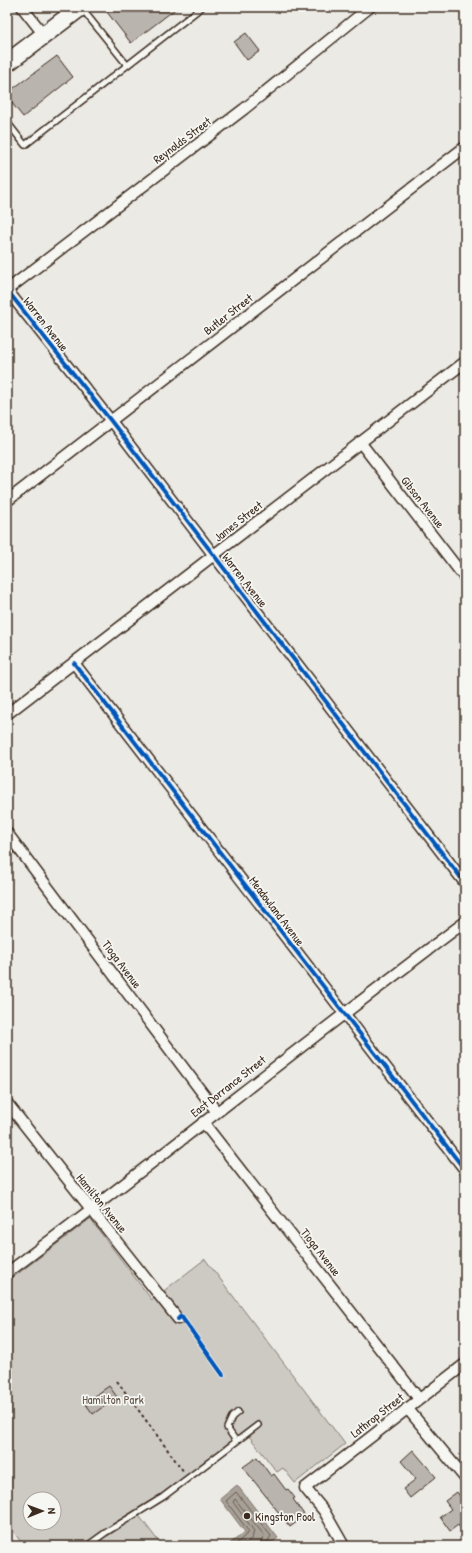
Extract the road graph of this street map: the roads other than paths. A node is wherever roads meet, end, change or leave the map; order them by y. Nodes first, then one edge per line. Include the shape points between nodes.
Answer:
1 (22, 7) edge
2 (81, 7) edge
3 (202, 7) edge
4 (370, 7) edge
5 (44, 35) junction
6 (7, 63) edge
7 (127, 65) junction
8 (7, 122) edge
9 (465, 147) edge
10 (7, 290) edge
11 (465, 362) edge
12 (111, 421) junction
13 (360, 442) junction
14 (7, 501) edge
15 (214, 557) junction
16 (465, 578) edge
17 (74, 663) junction
18 (7, 714) edge
19 (7, 833) edge
20 (465, 883) edge
21 (465, 922) edge
22 (343, 1013) junction
23 (7, 1103) edge
24 (216, 1111) junction
25 (203, 1122) junction
26 (465, 1170) edge
27 (90, 1210) junction
28 (7, 1273) edge
29 (178, 1319) dead end
30 (465, 1364) edge
31 (419, 1399) junction
32 (407, 1408) junction
33 (238, 1412) dead end
34 (258, 1425) dead end
35 (236, 1441) junction
36 (465, 1478) edge
37 (87, 1546) edge
38 (344, 1546) edge

1 - 5 street
2 - 5 main road
2 - 7 lane
3 - 7 lane
4 - 10 street, Reynolds Street via 244,109
5 - 6 main road
7 - 8 lane via 25,145
9 - 12 street, Butler Street
10 - 12 street, Warren Avenue
11 - 13 street, James Street
12 - 14 street, Butler Street
12 - 15 street, Warren Avenue
13 - 15 street, James Street
13 - 16 street, Gibson Avenue
15 - 17 street, James Street
15 - 20 street, Warren Avenue
17 - 18 street, James Street
17 - 22 street, Meadowland Avenue
19 - 24 street, Tioga Avenue
21 - 22 street, East Dorrance Street
22 - 24 street, East Dorrance Street
22 - 26 street, Meadowland Avenue
23 - 27 street, Hamilton Avenue
24 - 25 street, East Dorrance Street
25 - 27 street, East Dorrance Street
25 - 31 street, Tioga Avenue
27 - 28 street, East Dorrance Street
27 - 29 street, Hamilton Avenue
30 - 31 street, Lathrop Street
31 - 32 street, Lathrop Street
32 - 36 street
32 - 38 street, Lathrop Street via 305,1488 324,1511
33 - 35 lane via 232,1417 227,1428
34 - 35 lane
35 - 37 lane via 163,1497

